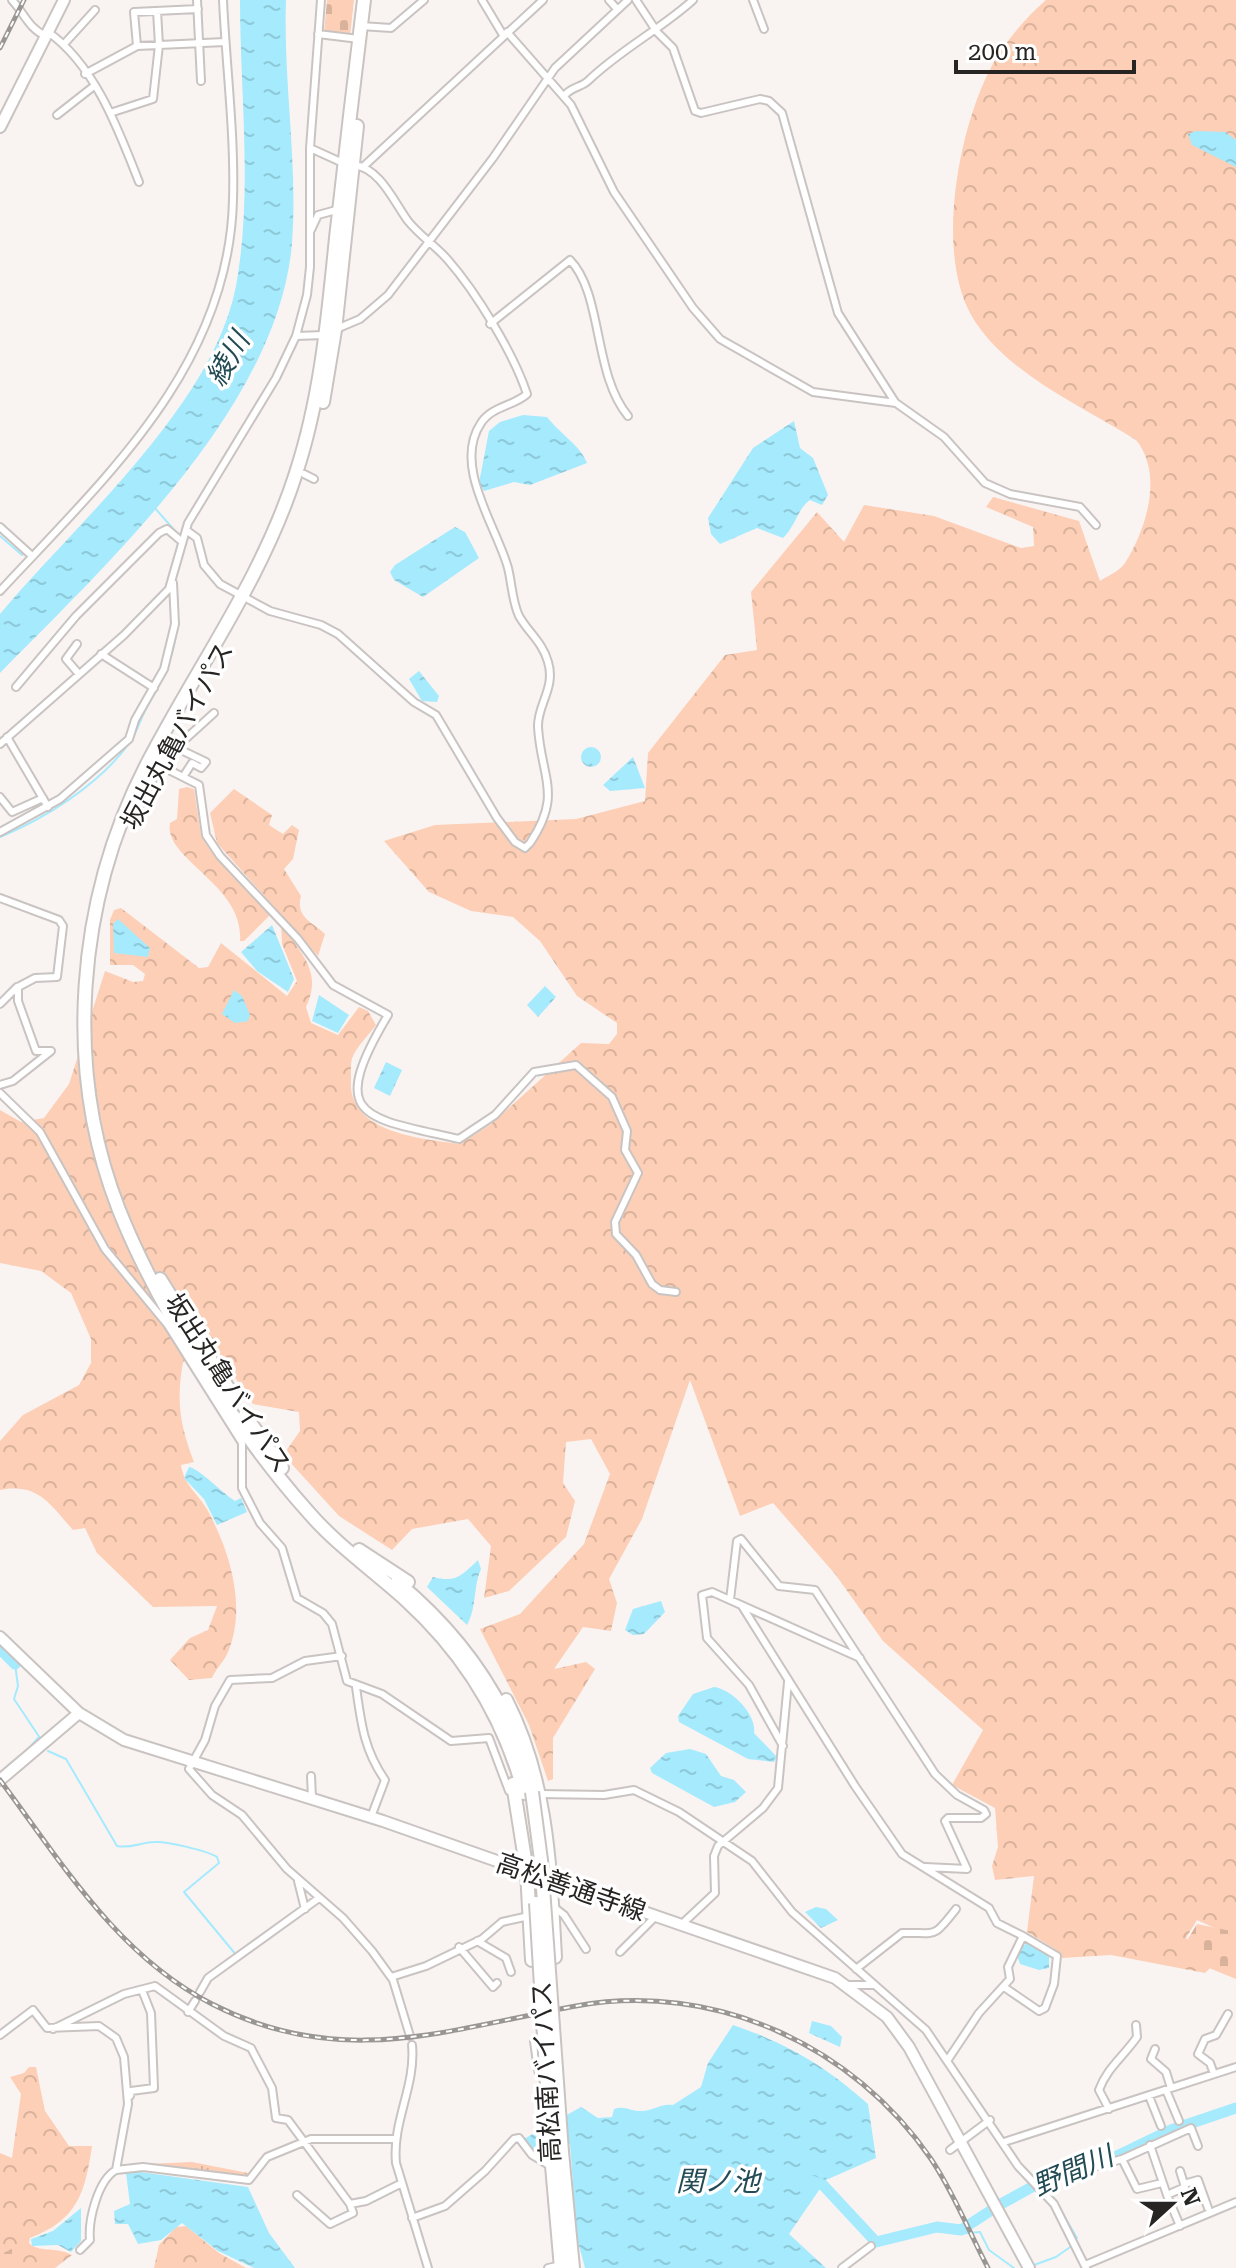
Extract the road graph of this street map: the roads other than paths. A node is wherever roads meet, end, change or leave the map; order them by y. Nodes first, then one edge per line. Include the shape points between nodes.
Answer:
1 (12, 0) edge
2 (64, 0) edge
3 (197, 0) edge
4 (223, 0) edge
5 (321, 0) edge
6 (364, 0) edge
7 (372, 0) edge
8 (423, 0) edge
9 (482, 0) edge
10 (543, 0) edge
11 (609, 0) edge
12 (628, 0) edge
13 (636, 0) edge
14 (693, 0) edge
15 (753, 0) edge
16 (198, 9) junction
17 (617, 9) junction
18 (95, 10) dead end
19 (157, 11) junction
20 (655, 29) junction
21 (764, 29) dead end
22 (363, 31) junction
23 (47, 34) junction
24 (318, 34) junction
25 (505, 34) junction
26 (225, 42) junction
27 (65, 43) junction
28 (199, 43) junction
29 (159, 45) junction
30 (137, 46) junction
31 (106, 50) dead end
32 (112, 60) junction
33 (85, 74) junction
34 (549, 77) junction
35 (201, 81) dead end
36 (94, 86) junction
37 (564, 96) junction
38 (110, 113) junction
39 (57, 115) dead end
40 (0, 127) edge
41 (310, 148) junction
42 (354, 165) junction
43 (139, 182) dead end
44 (340, 209) junction
45 (310, 233) junction
46 (430, 242) junction
47 (490, 324) junction
48 (330, 332) junction
49 (296, 336) junction
50 (896, 403) junction
51 (628, 416) dead end
52 (1096, 525) dead end
53 (0, 527) edge
54 (186, 530) junction
55 (180, 540) junction
56 (32, 556) junction
57 (173, 583) junction
58 (0, 591) edge
59 (248, 598) junction
60 (77, 644) dead end
61 (101, 654) junction
62 (78, 673) junction
63 (16, 687) dead end
64 (154, 688) junction
65 (214, 713) dead end
66 (7, 737) junction
67 (0, 744) edge
68 (157, 764) junction
69 (183, 777) junction
70 (0, 797) edge
71 (43, 798) junction
72 (48, 807) junction
73 (0, 832) edge
74 (0, 898) edge
75 (96, 930) junction
76 (18, 987) junction
77 (0, 1004) edge
78 (0, 1085) edge
79 (0, 1093) edge
80 (676, 1292) dead end
81 (174, 1320) junction
82 (730, 1600) junction
83 (742, 1606) junction
84 (0, 1637) edge
85 (342, 1656) junction
86 (860, 1658) junction
87 (788, 1682) junction
88 (356, 1687) junction
89 (79, 1713) junction
90 (783, 1746) junction
91 (190, 1762) junction
92 (311, 1776) dead end
93 (0, 1780) edge
94 (528, 1794) junction
95 (312, 1798) junction
96 (371, 1817) junction
97 (723, 1840) junction
98 (921, 1866) junction
99 (539, 1876) junction
100 (298, 1880) junction
101 (319, 1898) junction
102 (552, 1906) junction
103 (305, 1909) junction
104 (956, 1909) dead end
105 (529, 1916) junction
106 (656, 1916) junction
107 (682, 1924) junction
108 (1023, 1936) junction
109 (477, 1941) junction
110 (459, 1947) junction
111 (586, 1949) dead end
112 (620, 1952) dead end
113 (856, 1969) junction
114 (511, 1972) dead end
115 (391, 1977) junction
116 (497, 1983) dead end
117 (846, 1985) junction
118 (873, 1985) junction
119 (1004, 1987) junction
120 (142, 1990) junction
121 (200, 1992) dead end
122 (195, 2001) dead end
123 (188, 2012) junction
124 (1228, 2014) dead end
125 (1136, 2025) dead end
126 (53, 2029) junction
127 (0, 2035) edge
128 (410, 2036) dead end
129 (412, 2045) dead end
130 (1155, 2049) dead end
131 (947, 2061) junction
132 (1236, 2067) edge
133 (1214, 2074) junction
134 (1169, 2089) junction
135 (1149, 2096) junction
136 (128, 2104) junction
137 (1109, 2109) junction
138 (990, 2120) junction
139 (1179, 2121) dead end
140 (1161, 2126) dead end
141 (395, 2139) junction
142 (304, 2142) junction
143 (961, 2142) junction
144 (1004, 2142) junction
145 (1150, 2145) junction
146 (1198, 2146) dead end
147 (950, 2150) dead end
148 (557, 2152) junction
149 (1122, 2159) junction
150 (552, 2167) junction
151 (116, 2170) junction
152 (1180, 2171) dead end
153 (402, 2183) junction
154 (1162, 2183) junction
155 (1184, 2184) junction
156 (1037, 2186) junction
157 (1137, 2189) junction
158 (297, 2195) dead end
159 (1167, 2195) junction
160 (1142, 2199) dead end
161 (366, 2201) junction
162 (1236, 2202) edge
163 (350, 2204) junction
164 (1208, 2208) dead end
165 (353, 2213) junction
166 (412, 2218) junction
167 (1180, 2226) junction
168 (871, 2246) dead end
169 (80, 2250) dead end
170 (1086, 2266) edge
171 (560, 2267) edge
172 (428, 2268) edge
173 (842, 2268) edge
174 (1029, 2268) edge

1 - 23 street via 31,28
2 - 23 main road
3 - 16 street
4 - 26 street
5 - 24 street
6 - 22 highway, 坂出丸亀バイパス
7 - 22 highway, 坂出丸亀バイパス
8 - 22 street via 391,28
9 - 25 street
10 - 25 street
11 - 17 street
12 - 17 street
13 - 20 street
14 - 20 street
15 - 21 street
16 - 19 street
16 - 28 street
17 - 34 street
18 - 27 street via 87,27
19 - 29 street
19 - 30 street via 134,12
20 - 37 street
20 - 50 street via 673,48 695,111 760,99 782,113 838,313
22 - 24 street
22 - 42 highway, 坂出丸亀バイパス
23 - 27 street
23 - 40 main road
24 - 41 street
25 - 34 street
25 - 42 street
26 - 28 street
26 - 56 street via 232,212 221,279 200,341 156,417
27 - 33 street
28 - 29 street
28 - 35 street
29 - 30 street
29 - 38 street via 153,99
30 - 32 street
31 - 32 street
32 - 33 street
33 - 36 street
34 - 37 street
34 - 46 street
36 - 38 street
36 - 39 street
37 - 50 street via 614,192 712,332 813,392
38 - 43 street
41 - 42 street
41 - 45 street
42 - 44 highway, 坂出丸亀バイパス
42 - 46 street
42 - 48 highway, 坂出丸亀バイパス
44 - 45 street via 318,215
44 - 48 highway, 坂出丸亀バイパス
45 - 49 street via 307,295
46 - 47 street via 464,279
46 - 48 street via 378,305
47 - 51 street via 570,260 581,277 607,376
47 - 59 street via 527,394 481,422 474,448 476,486 507,567 515,605 542,646 551,676 538,729 550,801 530,843 525,848 507,832 436,715 338,634 284,617
48 - 49 street
48 - 59 highway, 坂出丸亀バイパス via 297,472
48 - 59 highway, 坂出丸亀バイパス via 309,476
49 - 54 street
50 - 52 street via 944,437 985,483 1010,494 1080,507
53 - 56 street
54 - 55 street
54 - 59 street via 197,538 213,577
55 - 57 street
55 - 63 street via 167,529 159,533 76,616
56 - 58 street
57 - 61 street
57 - 64 street via 173,634
59 - 68 highway, 坂出丸亀バイパス
59 - 75 highway, 坂出丸亀バイパス via 162,736 130,800 106,867
60 - 62 street via 66,659
61 - 62 street
61 - 64 street
62 - 66 street
64 - 72 street via 129,739
65 - 69 street via 181,743 181,750 206,762 201,768 192,763
66 - 67 street
66 - 71 street
68 - 69 street
68 - 75 highway, 坂出丸亀バイパス via 123,838
69 - 80 street via 199,785 206,835 220,856 333,985 388,1015 357,1076 356,1088 366,1109 384,1123 459,1139 495,1115 534,1072 566,1065 584,1069 617,1107 627,1131 625,1150 638,1173 615,1222 616,1234 652,1284
70 - 71 street via 12,812
71 - 72 street
72 - 73 street
74 - 76 street via 63,926 57,977 35,978
75 - 81 highway, 坂出丸亀バイパス via 84,1030 97,1136 122,1217
76 - 77 street
76 - 78 street via 36,1051 51,1051
79 - 81 street via 40,1132 105,1249
81 - 85 street via 242,1443 242,1488 260,1523 282,1548 297,1598 329,1619
81 - 94 highway, 坂出丸亀バイパス via 260,1453 307,1511 410,1604 459,1658 493,1710
81 - 94 highway, 坂出丸亀バイパス via 321,1515 441,1622 484,1677 516,1740
82 - 83 street
82 - 86 street via 741,1539 783,1589 815,1590
82 - 90 street via 712,1592 702,1595 707,1638 749,1685
83 - 86 street
83 - 87 street
84 - 89 main road, 高松善通寺線
85 - 88 street via 347,1681
85 - 91 street via 305,1661 272,1678 230,1680 208,1722 201,1749
86 - 98 street via 935,1774 986,1814 945,1821 967,1869
87 - 90 street
87 - 98 street via 902,1854
88 - 94 street via 382,1694 451,1741 489,1738 510,1796
88 - 96 street via 364,1740 385,1780
89 - 91 main road, 高松善通寺線 via 124,1740
89 - 93 main road
90 - 97 street via 772,1798
91 - 95 main road, 高松善通寺線
91 - 100 street via 192,1774 242,1815
92 - 95 street
94 - 97 street via 634,1790
94 - 99 highway, 坂出丸亀バイパス, bridge
95 - 96 main road, 高松善通寺線
96 - 99 main road, 高松善通寺線
97 - 107 street via 714,1856 715,1893
97 - 113 street via 752,1861 792,1912
98 - 108 street
99 - 102 highway
99 - 105 highway
99 - 106 main road, 高松善通寺線
99 - 148 highway, 高松南バイパス, bridge
100 - 101 street
100 - 103 street
101 - 103 street
101 - 115 street via 343,1918
102 - 111 street
102 - 148 highway, bridge
103 - 121 street via 208,1978
104 - 113 street via 941,1929 930,1935 902,1933
105 - 109 street via 502,1922
105 - 148 highway, bridge
106 - 107 main road, 高松善通寺線
106 - 112 street
107 - 117 main road, 高松善通寺線
108 - 119 street
108 - 119 street via 1057,1956 1045,2008 1039,2011
109 - 110 street
109 - 114 street via 506,1958
110 - 115 street via 426,1966
110 - 116 street via 493,1987
113 - 118 street
115 - 128 street
117 - 118 street
117 - 143 main road, 高松善通寺線 via 898,2031
118 - 131 street via 910,2013
119 - 131 street
120 - 123 street via 155,1986
120 - 126 street
120 - 136 street via 151,2013 154,2088 131,2091
122 - 123 street
123 - 142 street via 251,2048 272,2088 276,2118 288,2120
124 - 133 street via 1198,2054
125 - 137 street via 1137,2037 1108,2068 1099,2090
126 - 127 street via 33,2010
126 - 136 street via 99,2026 113,2035 124,2057
129 - 141 street via 414,2071
130 - 134 street via 1151,2059 1166,2072
131 - 138 street
132 - 133 street
133 - 134 street
134 - 135 street
134 - 139 street
135 - 137 street
135 - 140 street
136 - 151 street
137 - 144 street
138 - 143 street
138 - 144 street
141 - 142 street
141 - 153 street
142 - 151 street via 267,2157 249,2180 143,2167
142 - 163 street
143 - 147 street
143 - 174 main road, 高松善通寺線
144 - 156 street
145 - 146 street via 1191,2128
145 - 149 street
145 - 154 street
148 - 150 highway, 高松南バイパス
148 - 171 highway, 高松南バイパス
149 - 156 street
149 - 157 street
150 - 166 street via 514,2139 445,2206
150 - 171 highway, 高松南バイパス
151 - 169 street via 108,2175 88,2223 90,2240
152 - 155 street
153 - 161 street
153 - 166 street
154 - 157 street
154 - 159 street
155 - 159 street
155 - 164 street via 1198,2180
156 - 170 street via 1064,2220
157 - 160 street
158 - 165 street via 330,2224
159 - 167 street
161 - 163 street
161 - 165 street
162 - 167 street
163 - 165 street
166 - 172 street
167 - 170 street
168 - 173 street

